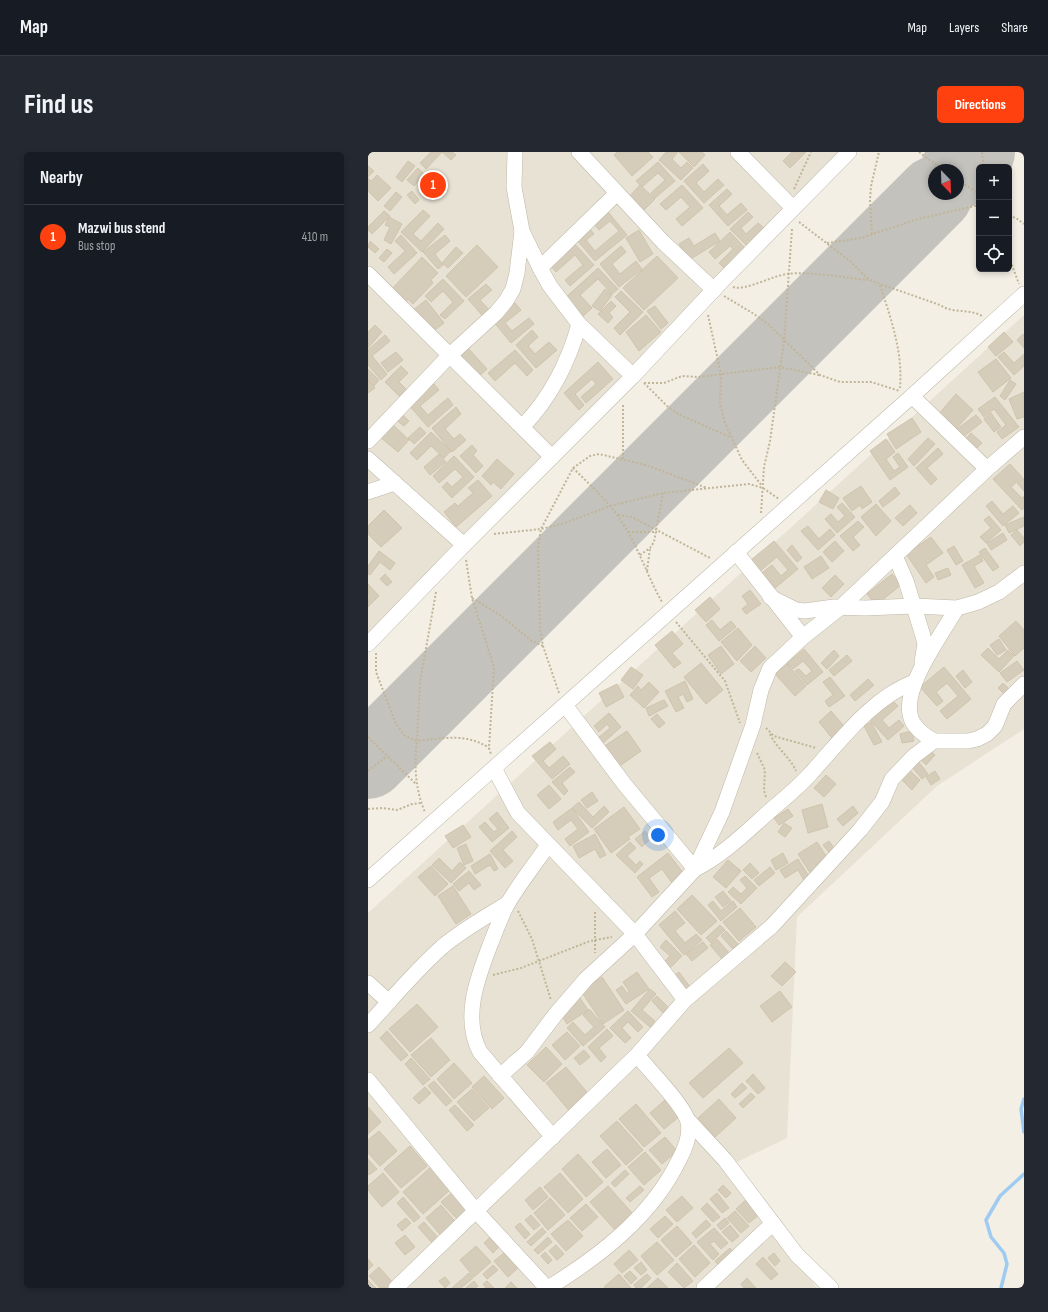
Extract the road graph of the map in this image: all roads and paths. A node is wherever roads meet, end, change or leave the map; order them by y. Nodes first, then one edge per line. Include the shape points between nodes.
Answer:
1 (515, 152) edge
2 (579, 152) edge
3 (738, 152) edge
4 (811, 152) edge
5 (849, 152) edge
6 (880, 152) edge
7 (919, 152) edge
8 (982, 152) edge
9 (935, 164) edge
10 (984, 164) edge
11 (964, 184) edge
12 (976, 192) edge
13 (617, 193) junction
14 (976, 206) edge
15 (791, 207) junction
16 (1012, 217) edge
17 (1024, 224) edge
18 (792, 228) dead end
19 (522, 231) junction
20 (872, 234) junction
21 (827, 243) junction
22 (1012, 267) edge
23 (540, 268) junction
24 (788, 273) junction
25 (368, 274) edge
26 (869, 280) junction
27 (880, 284) junction
28 (713, 291) junction
29 (1024, 294) edge
30 (993, 322) junction
31 (579, 324) junction
32 (784, 341) junction
33 (450, 355) junction
34 (780, 367) junction
35 (721, 374) junction
36 (820, 375) junction
37 (639, 380) junction
38 (622, 388) junction
39 (906, 393) junction
40 (522, 427) junction
41 (1024, 437) edge
42 (730, 438) junction
43 (368, 441) edge
44 (552, 457) junction
45 (368, 459) edge
46 (623, 459) junction
47 (573, 468) junction
48 (987, 469) junction
49 (395, 483) junction
50 (707, 488) junction
51 (763, 488) junction
52 (368, 492) edge
53 (663, 493) junction
54 (788, 505) junction
55 (610, 506) junction
56 (618, 515) junction
57 (480, 529) junction
58 (541, 529) junction
59 (759, 531) junction
60 (628, 532) junction
61 (657, 532) junction
62 (464, 545) junction
63 (650, 548) junction
64 (736, 552) junction
65 (640, 555) junction
66 (895, 556) junction
67 (721, 565) junction
68 (647, 572) junction
69 (1024, 573) edge
70 (434, 578) junction
71 (770, 597) junction
72 (472, 598) junction
73 (914, 606) junction
74 (841, 607) junction
75 (933, 608) junction
76 (957, 608) junction
77 (668, 612) junction
78 (803, 637) junction
79 (369, 643) edge
80 (925, 644) junction
81 (543, 646) junction
82 (917, 678) junction
83 (1024, 684) edge
84 (565, 705) junction
85 (757, 712) junction
86 (770, 733) junction
87 (368, 737) edge
88 (748, 739) junction
89 (417, 741) junction
90 (934, 741) junction
91 (489, 748) junction
92 (387, 756) junction
93 (826, 757) junction
94 (494, 768) junction
95 (368, 771) edge
96 (805, 780) junction
97 (417, 786) junction
98 (421, 803) junction
99 (772, 808) junction
100 (368, 810) edge
101 (431, 824) junction
102 (548, 845) junction
103 (695, 869) junction
104 (368, 880) edge
105 (591, 889) junction
106 (509, 901) junction
107 (632, 931) junction
108 (595, 939) junction
109 (539, 961) junction
110 (477, 977) junction
111 (368, 983) edge
112 (685, 1000) junction
113 (389, 1002) junction
114 (555, 1015) junction
115 (368, 1025) edge
116 (637, 1055) junction
117 (500, 1076) junction
118 (368, 1080) edge
119 (688, 1120) junction
120 (553, 1137) junction
121 (476, 1211) junction
122 (773, 1223) junction
123 (401, 1286) edge
124 (547, 1288) edge
125 (704, 1288) edge
126 (831, 1288) edge

1 - 19 street via 514,187
2 - 13 street
3 - 15 street
4 - 15 path via 796,183
5 - 15 street
6 - 20 path via 871,186
7 - 9 path
8 - 10 path
11 - 12 path
13 - 23 street
13 - 28 street
14 - 20 path via 943,212
15 - 21 path via 800,224
15 - 28 street
16 - 17 path
18 - 24 path
19 - 23 street
19 - 33 street via 513,289 496,313
20 - 21 path
21 - 26 path
22 - 29 path
23 - 31 street via 550,286
24 - 26 path
24 - 28 path via 740,288
24 - 32 path
25 - 33 street
26 - 27 path
27 - 30 path via 948,310 970,311
27 - 39 path via 894,328
28 - 32 path via 754,314
28 - 35 path
28 - 37 street
29 - 30 street
30 - 39 street
31 - 37 street
31 - 40 street via 567,360 542,404
32 - 34 path
32 - 36 path
33 - 40 street
33 - 43 street
34 - 35 path
34 - 36 path
34 - 51 path
35 - 37 path via 687,376 664,382
35 - 42 path via 720,404
36 - 39 path via 840,382 871,382
37 - 38 street
37 - 42 path via 678,414
38 - 44 street
38 - 46 path
39 - 48 street
39 - 54 street
40 - 44 street
41 - 48 street
42 - 51 path via 742,460
44 - 57 street
45 - 49 street
46 - 47 path via 599,454 590,456
46 - 50 path
47 - 55 path
47 - 58 path
48 - 66 street
49 - 52 street
49 - 62 street
50 - 51 path via 749,484
50 - 53 path
51 - 54 path
51 - 59 path
53 - 55 path
53 - 61 path
54 - 59 street
55 - 56 path
55 - 58 path
56 - 60 path
56 - 61 path via 632,517
57 - 58 path via 494,534
57 - 62 street
58 - 81 path via 538,577
59 - 64 street
60 - 61 path
60 - 65 path
61 - 63 path
61 - 67 path via 694,548
62 - 70 street
62 - 72 path
63 - 65 path
63 - 68 path
64 - 67 street
64 - 71 street
65 - 68 path
66 - 73 street
66 - 74 street
67 - 77 street
68 - 77 path
69 - 76 street via 992,595
70 - 79 street
70 - 89 path via 436,595 420,682
71 - 74 street via 796,610
71 - 78 street
72 - 81 path via 500,615 532,641
72 - 91 path via 494,667
73 - 74 street
73 - 75 street
73 - 80 street
74 - 78 street
75 - 76 street
75 - 80 street
76 - 82 street
77 - 84 street
77 - 88 path via 725,681
78 - 85 street via 770,668 763,683
79 - 89 path via 377,655 376,672 396,724 404,735
80 - 82 street
81 - 84 path
82 - 90 street via 908,700 910,716 916,728
82 - 93 street via 892,693 871,711
83 - 90 street via 1004,704 994,726 987,734 968,741
84 - 94 street
84 - 103 street
85 - 86 path
85 - 88 street
86 - 93 path via 821,748
86 - 96 path via 777,747
87 - 92 path
88 - 99 path via 762,762 766,795
88 - 103 street via 722,812
89 - 91 path via 465,738 475,739
89 - 97 path
90 - 112 street via 923,748 892,779 882,802 860,830 772,926
91 - 94 path
92 - 95 path
92 - 97 path via 413,779
93 - 96 street
94 - 101 street
94 - 102 street via 518,813
96 - 99 street
97 - 98 path
98 - 100 path via 394,810
98 - 101 path
99 - 103 street via 726,851
101 - 104 street
102 - 105 street
102 - 106 street
103 - 107 street
105 - 107 street
105 - 108 path
106 - 109 path via 527,929
106 - 110 street
106 - 113 street via 443,947
107 - 108 path
107 - 112 street
107 - 114 street
108 - 109 path
109 - 110 path via 512,971
109 - 114 path
110 - 117 street via 473,1007 474,1036 480,1052
111 - 113 street
112 - 116 street
113 - 115 street
114 - 117 street via 527,1052
116 - 119 street
116 - 120 street
117 - 120 street
118 - 121 street
119 - 122 street via 725,1160
119 - 124 street via 689,1128 684,1150 674,1170 641,1216 575,1272
120 - 121 street
121 - 123 street
121 - 124 street
122 - 125 street
122 - 126 street via 797,1254

